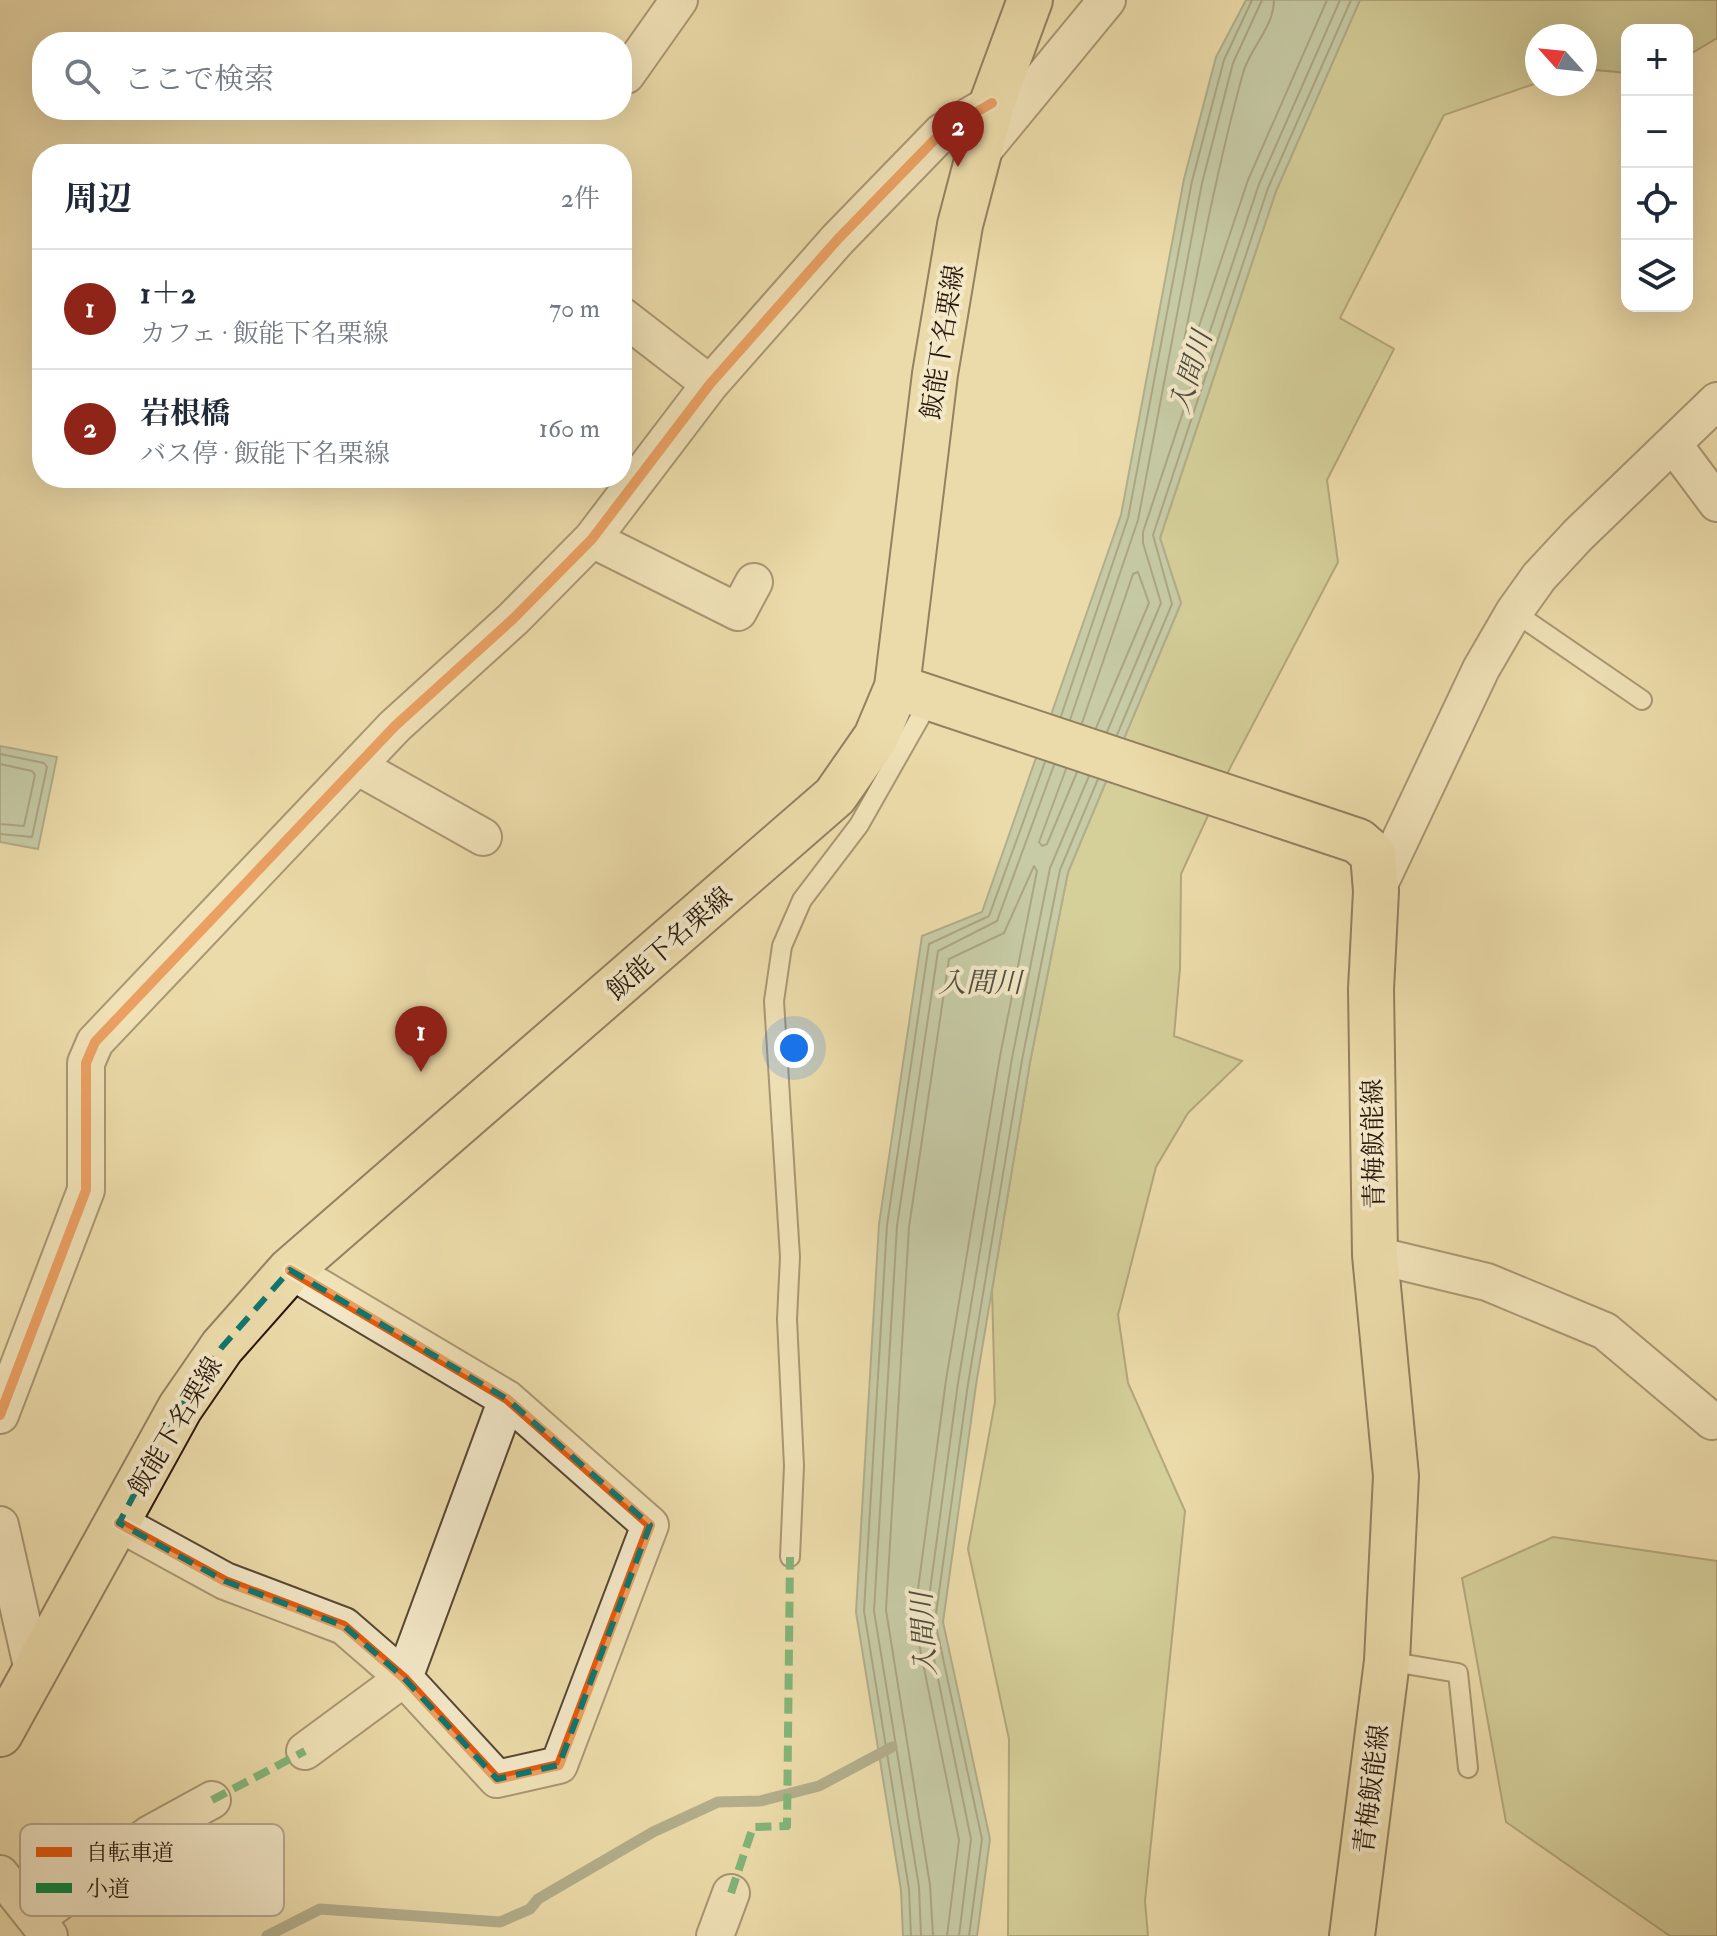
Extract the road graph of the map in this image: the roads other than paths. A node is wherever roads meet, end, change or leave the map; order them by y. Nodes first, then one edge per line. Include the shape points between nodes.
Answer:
1 (679, 0) edge
2 (1030, 0) edge
3 (1107, 0) edge
4 (632, 67) edge
5 (992, 103) junction
6 (979, 155) junction
7 (632, 324) edge
8 (710, 384) junction
9 (1717, 401) edge
10 (1673, 444) junction
11 (632, 486) edge
12 (631, 488) edge
13 (1717, 503) edge
14 (592, 539) junction
15 (754, 582) dead end
16 (1514, 612) junction
17 (930, 697) junction
18 (1642, 700) dead end
19 (357, 766) junction
20 (483, 837) dead end
21 (1376, 891) junction
22 (1375, 1255) junction
23 (290, 1270) junction
24 (507, 1399) junction
25 (0, 1415) edge
26 (1712, 1421) dead end
27 (119, 1523) junction
28 (0, 1525) edge
29 (790, 1557) dead end
30 (1387, 1661) junction
31 (34, 1675) junction
32 (404, 1678) junction
33 (3, 1724) edge
34 (305, 1751) dead end
35 (1468, 1768) dead end
36 (212, 1800) dead end
37 (168, 1824) edge
38 (0, 1874) edge
39 (731, 1893) dead end
40 (20, 1900) edge
41 (715, 1936) edge
42 (1352, 1936) edge

1 - 4 street
2 - 5 main road, 飯能下名栗線
3 - 6 street
5 - 6 main road, 飯能下名栗線
5 - 8 street via 942,132 838,239
6 - 17 main road, 飯能下名栗線 via 960,225 935,374
7 - 8 street
8 - 11 street
9 - 10 street
10 - 13 street
10 - 16 street via 1549,566
12 - 14 street
14 - 15 street via 738,612
14 - 19 street
16 - 18 lane
16 - 21 street via 1481,669
17 - 21 main road, 青梅飯能線 via 1367,846 1376,863
17 - 23 main road, 飯能下名栗線 via 876,737 835,796
17 - 29 lane via 859,825 802,900 782,946 774,1001 790,1257
19 - 20 street
19 - 25 street via 95,1042 86,1063 86,1190
21 - 22 main road, 青梅飯能線 via 1371,989
22 - 26 street via 1487,1282 1605,1331
22 - 30 main road, 青梅飯能線 via 1396,1476
23 - 24 street
23 - 27 main road, 飯能下名栗線 via 222,1347 180,1408
24 - 32 street
24 - 32 street via 650,1525 559,1765 497,1779
27 - 31 main road, 飯能下名栗線
27 - 32 street via 225,1581 344,1626
28 - 31 street
30 - 35 lane via 1458,1673
30 - 42 main road, 青梅飯能線
31 - 33 main road, 飯能下名栗線
32 - 34 street
36 - 37 street
38 - 40 street
39 - 41 street

